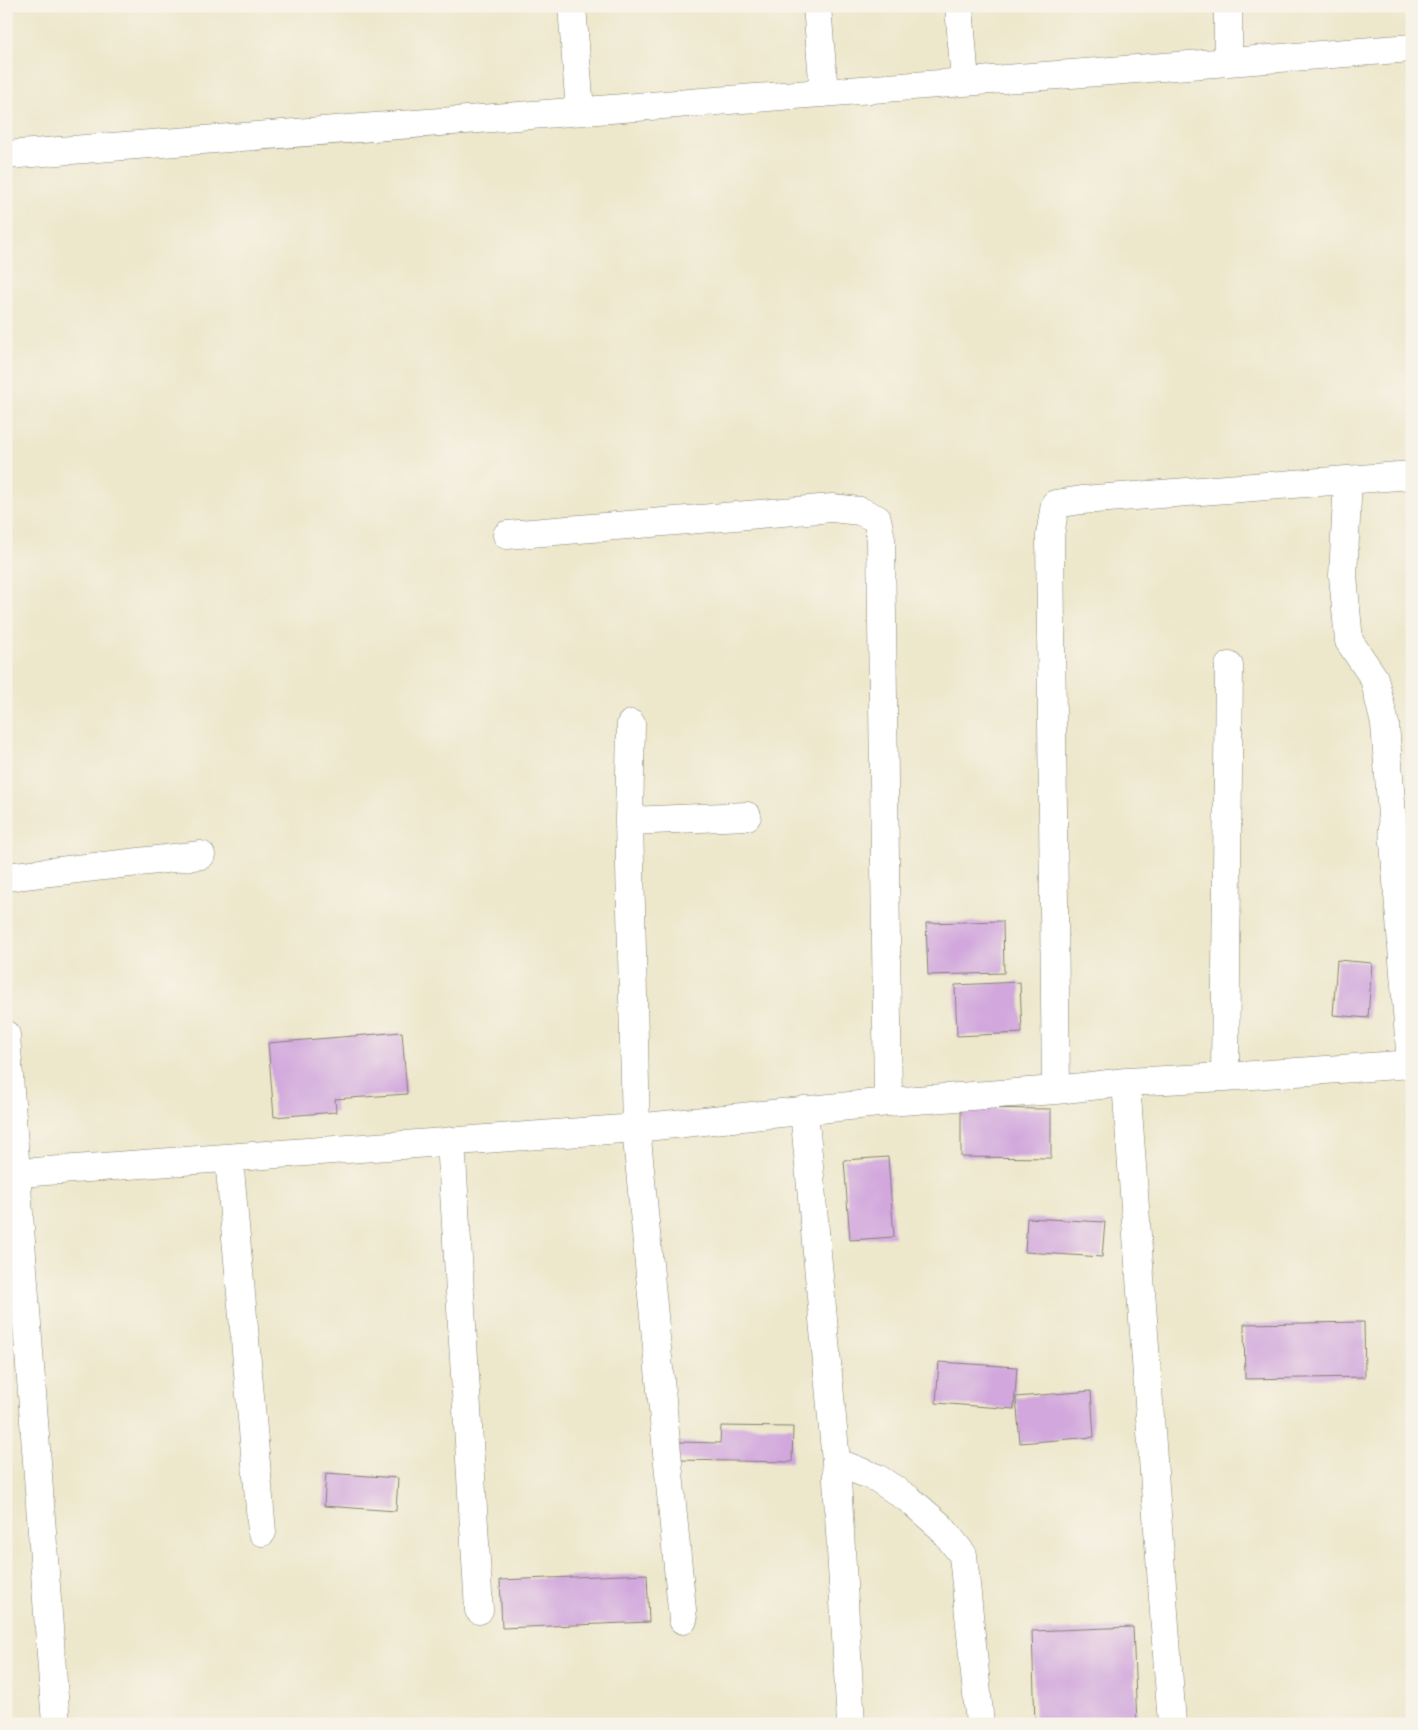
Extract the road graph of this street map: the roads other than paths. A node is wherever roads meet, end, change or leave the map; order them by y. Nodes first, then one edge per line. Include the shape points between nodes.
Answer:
1 (572, 6) edge
2 (817, 6) edge
3 (959, 6) edge
4 (1228, 6) edge
5 (1412, 48) edge
6 (1228, 62) junction
7 (965, 82) junction
8 (824, 92) junction
9 (580, 111) junction
10 (6, 155) edge
11 (1412, 475) edge
12 (1348, 480) junction
13 (507, 535) dead end
14 (1229, 666) dead end
15 (630, 724) dead end
16 (747, 816) dead end
17 (629, 822) junction
18 (201, 855) dead end
19 (6, 877) edge
20 (6, 1035) edge
21 (1412, 1064) edge
22 (1225, 1077) junction
23 (1126, 1082) junction
24 (1056, 1090) junction
25 (888, 1102) junction
26 (804, 1110) junction
27 (636, 1128) junction
28 (451, 1142) junction
29 (229, 1158) junction
30 (11, 1173) edge
31 (836, 1462) junction
32 (262, 1532) dead end
33 (479, 1610) dead end
34 (683, 1620) dead end
35 (56, 1724) edge
36 (851, 1724) edge
37 (980, 1724) edge
38 (1172, 1724) edge

1 - 9 street
2 - 8 street
3 - 7 street
4 - 6 street
5 - 6 street
6 - 7 street
7 - 8 street
8 - 9 street
9 - 10 street
11 - 12 street
12 - 21 street via 1343,576 1348,641 1374,678 1385,724
12 - 24 street via 1055,504 1050,536
13 - 25 street via 832,508 860,511 877,519 881,540
14 - 22 street
15 - 17 street
16 - 17 street
17 - 27 street
18 - 19 street
20 - 30 street
21 - 22 street
22 - 23 street
23 - 24 street
23 - 38 street
24 - 25 street
25 - 26 street
26 - 27 street
26 - 31 street
27 - 28 street
27 - 34 street
28 - 29 street
28 - 33 street
29 - 30 street
29 - 32 street
30 - 35 street
31 - 36 street
31 - 37 street via 877,1478 910,1500 941,1527 963,1555

